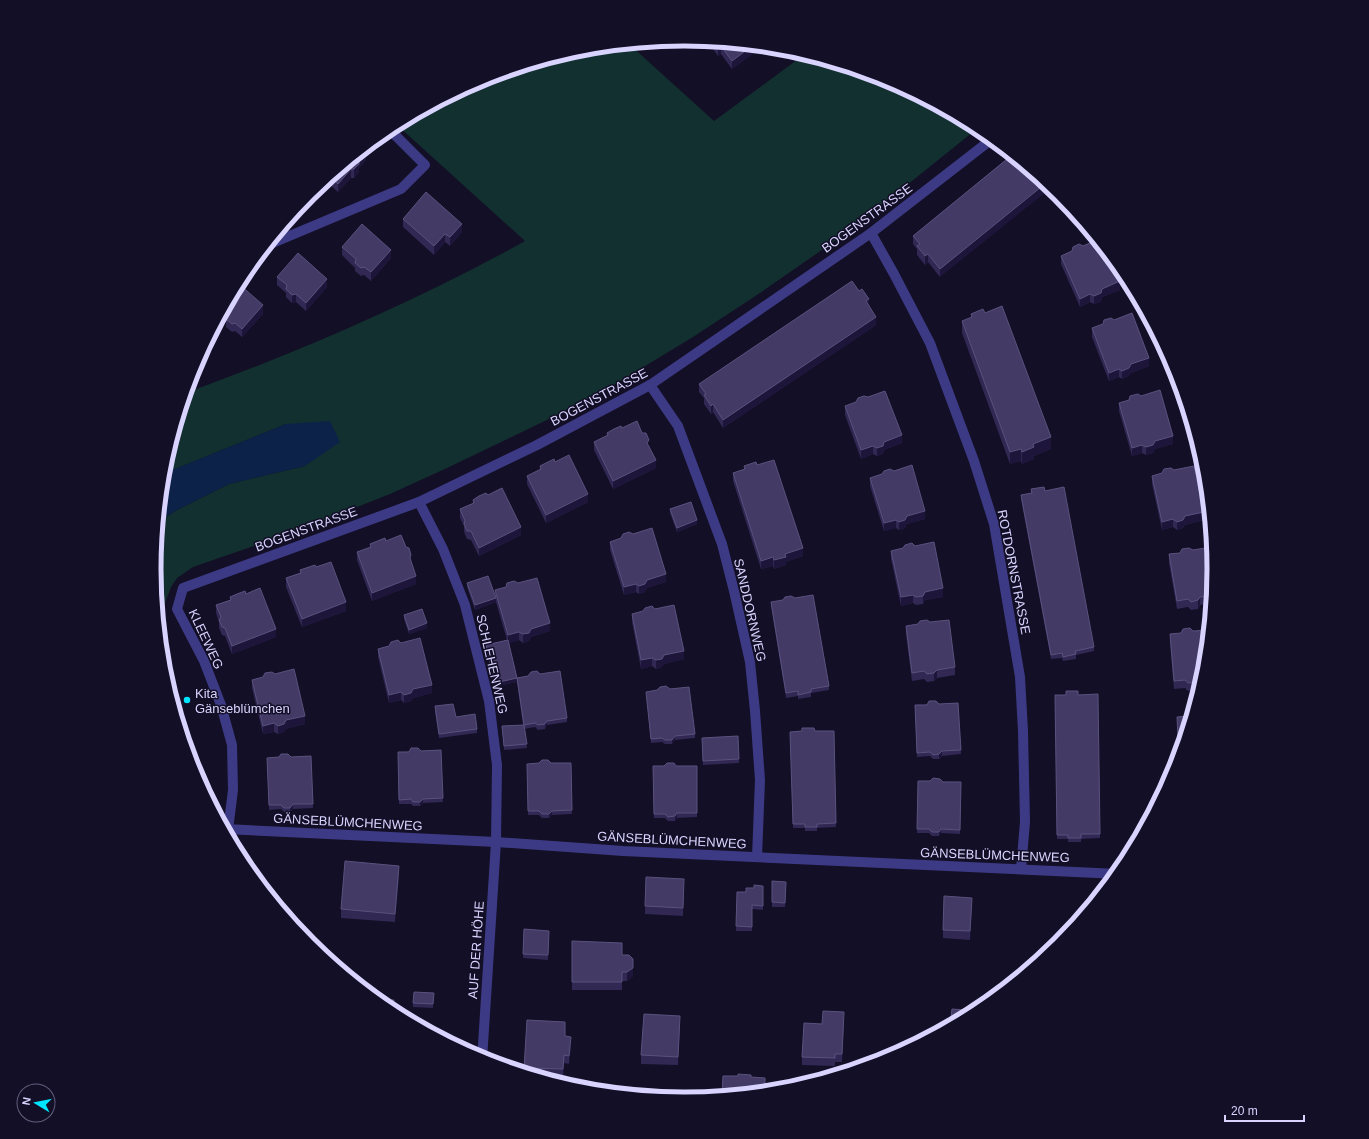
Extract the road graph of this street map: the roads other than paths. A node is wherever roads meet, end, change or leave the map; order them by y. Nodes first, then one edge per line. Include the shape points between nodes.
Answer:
1 (394, 134) edge
2 (987, 143) edge
3 (871, 233) junction
4 (277, 241) edge
5 (650, 385) junction
6 (419, 502) junction
7 (179, 600) joint
8 (228, 825) edge
9 (231, 830) edge
10 (496, 842) junction
11 (757, 857) junction
12 (1021, 869) junction
13 (1110, 874) edge
14 (482, 1052) edge

1 - 4 street via 425,165 401,189
2 - 3 street, BOGENSTRASSE
3 - 5 street, BOGENSTRASSE
3 - 12 street, ROTDORNSTRASSE via 930,343 974,461 994,524 1020,677 1025,822
5 - 6 street, BOGENSTRASSE via 537,445
5 - 11 street, SANDDORNWEG via 678,426 722,544 734,591 750,662 755,711 760,780
6 - 7 street, BOGENSTRASSE via 183,588
6 - 10 street, SCHLEHENWEG via 443,549 465,605 490,701 497,765
7 - 8 street, KLEEWEG via 177,609 204,661 221,705 232,745 234,790
9 - 10 street, GÄNSEBLÜMCHENWEG
10 - 11 street, GÄNSEBLÜMCHENWEG
10 - 14 street, AUF DER HÖHE
11 - 12 street, GÄNSEBLÜMCHENWEG
12 - 13 street, GÄNSEBLÜMCHENWEG

